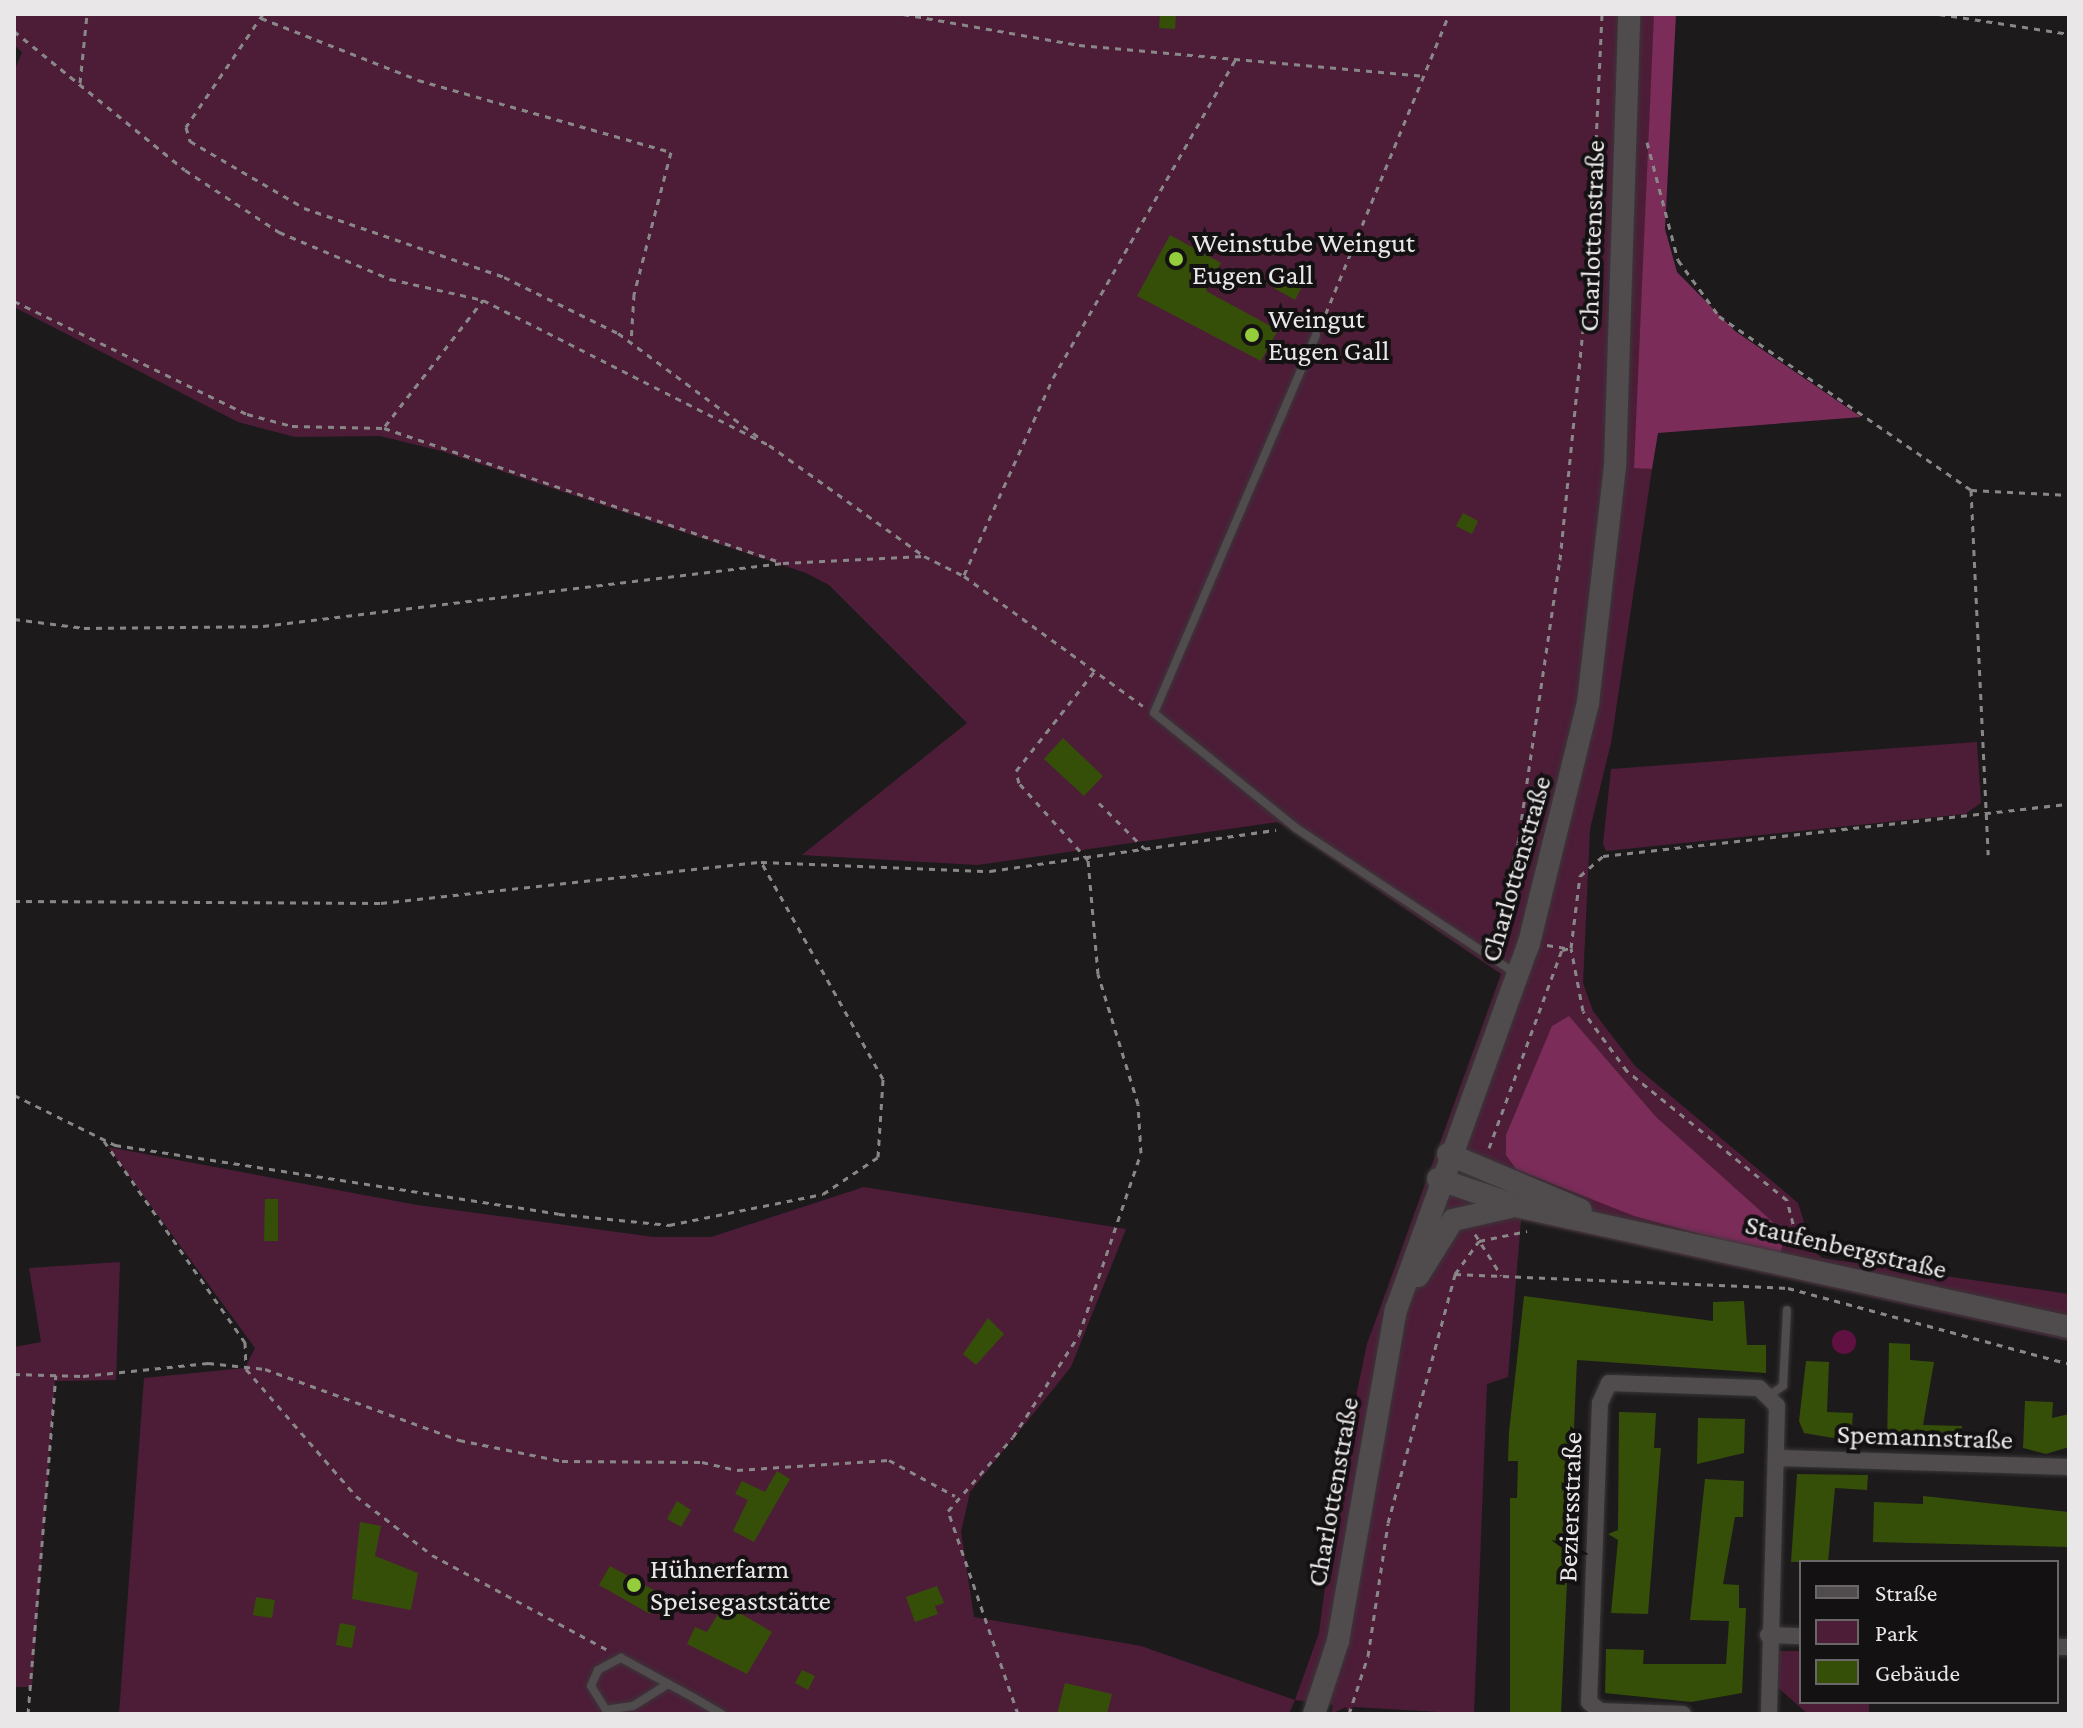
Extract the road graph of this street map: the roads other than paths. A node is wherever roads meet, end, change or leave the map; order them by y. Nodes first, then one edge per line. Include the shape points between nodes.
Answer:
1 (1629, 14) edge
2 (1316, 335) road end
3 (1518, 975) junction
4 (1448, 1154) junction
5 (1438, 1179) junction
6 (1520, 1207) junction
7 (1611, 1223) junction
8 (1396, 1310) junction
9 (1787, 1310) dead end
10 (2069, 1327) edge
11 (1770, 1395) junction
12 (1779, 1458) junction
13 (2069, 1467) edge
14 (1768, 1635) junction
15 (1799, 1636) edge
16 (668, 1684) junction
17 (1612, 1712) edge
18 (722, 1714) edge
19 (1314, 1714) edge
20 (1683, 1714) edge
21 (1769, 1714) edge

1 - 3 main road, Charlottenstraße via 1604,585 1569,805
2 - 3 lane via 1154,713 1296,828
3 - 4 main road, Charlottenstraße
4 - 5 main road, Charlottenstraße
4 - 7 main road, Staufenbergstraße
5 - 6 main road, Staufenbergstraße
5 - 8 main road, Charlottenstraße
6 - 7 main road, Staufenbergstraße
6 - 8 main road, Staufenbergstraße via 1485,1208 1453,1220
7 - 10 main road, Staufenbergstraße
8 - 19 main road, Charlottenstraße via 1338,1641
9 - 11 lane via 1783,1386
11 - 12 street
11 - 17 street, Beziersstraße via 1759,1388 1634,1382 1609,1383 1601,1392 1589,1702
12 - 13 street, Spemannstraße
12 - 14 street
14 - 15 street
14 - 21 street
16 - 16 lane via 621,1658 598,1670 591,1686 606,1710 633,1706
16 - 18 lane
17 - 20 street, Beziersstraße

